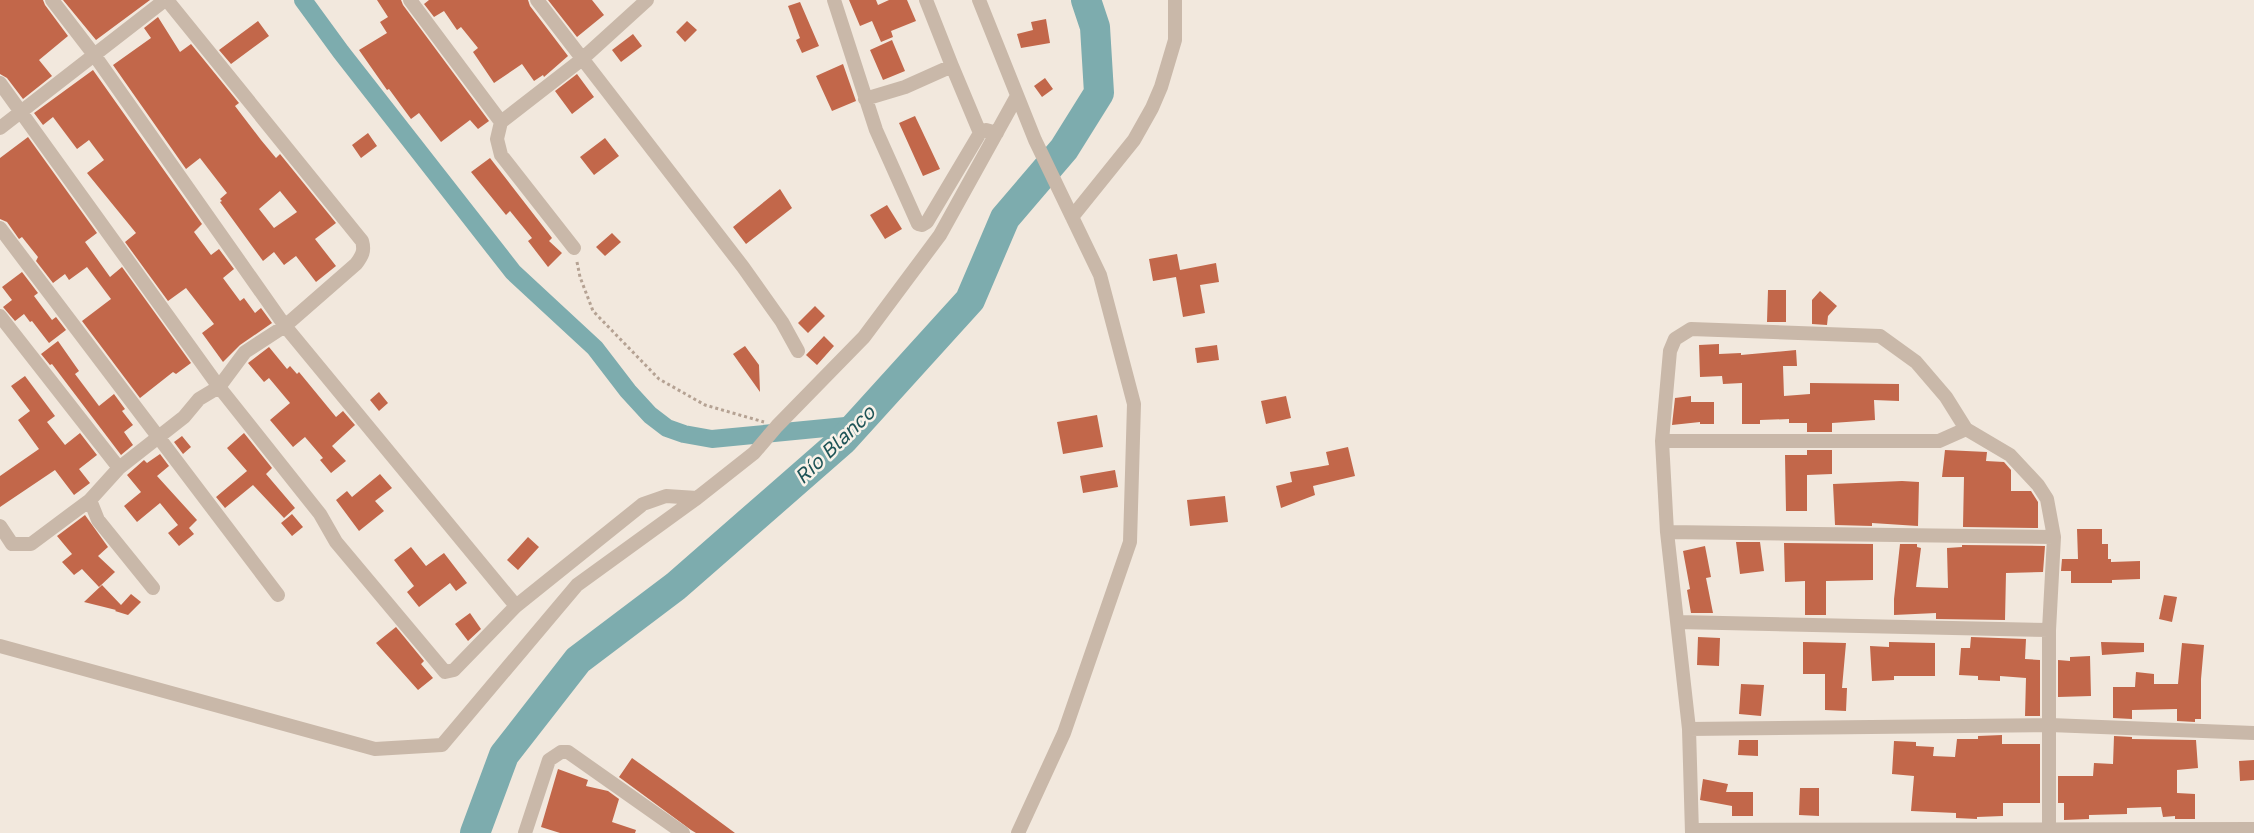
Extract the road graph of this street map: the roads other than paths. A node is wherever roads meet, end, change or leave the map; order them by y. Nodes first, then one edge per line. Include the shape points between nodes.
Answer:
1 (52, 0) edge
2 (166, 0) edge
3 (410, 0) edge
4 (537, 0) edge
5 (647, 0) edge
6 (834, 0) edge
7 (926, 0) edge
8 (979, 0) edge
9 (1175, 0) edge
10 (95, 56) junction
11 (581, 60) junction
12 (952, 66) junction
13 (0, 82) edge
14 (1017, 96) junction
15 (865, 99) junction
16 (22, 111) junction
17 (501, 122) junction
18 (0, 128) edge
19 (980, 133) junction
20 (997, 133) junction
21 (1072, 217) junction
22 (0, 228) edge
23 (574, 248) road end
24 (0, 316) edge
25 (285, 326) junction
26 (798, 351) dead end
27 (219, 387) junction
28 (1966, 429) junction
29 (158, 438) junction
30 (1662, 441) junction
31 (119, 468) junction
32 (697, 498) junction
33 (90, 500) junction
34 (0, 526) edge
35 (1667, 532) junction
36 (2054, 537) junction
37 (153, 588) dead end
38 (278, 595) dead end
39 (516, 606) junction
40 (1677, 622) junction
41 (2049, 630) junction
42 (0, 646) edge
43 (2050, 725) junction
44 (1689, 729) junction
45 (2254, 733) edge
46 (2254, 829) edge
47 (2049, 831) edge
48 (528, 832) edge
49 (1692, 832) edge
50 (683, 833) edge
51 (1018, 833) edge

1 - 10 street
2 - 10 street
2 - 25 street via 362,241 363,255 356,264
3 - 17 street
4 - 11 street
5 - 11 street
6 - 15 street
7 - 12 street
8 - 14 street
9 - 21 street via 1175,40 1152,108 1134,140
10 - 16 street
10 - 25 street
11 - 17 street
11 - 26 street via 743,267
12 - 15 street
12 - 19 street
13 - 16 street
14 - 20 street
14 - 21 street
15 - 19 street via 918,224 927,222
16 - 18 street
16 - 27 street
17 - 23 street via 497,139 501,155
19 - 20 street
20 - 32 street via 940,235 864,337 754,453
21 - 51 street via 1100,275 1134,404 1130,542 1064,733
22 - 29 street
24 - 31 street
25 - 27 street via 245,352
25 - 39 street
27 - 29 street via 199,399
27 - 39 street via 320,514 336,542 445,672 454,670
28 - 30 street via 1939,441
28 - 30 street via 1946,396 1916,362 1880,336 1691,329 1675,339 1670,351
28 - 36 street via 2010,455 2038,485 2047,499
29 - 31 street
29 - 38 street
30 - 35 street
31 - 33 street
32 - 39 street via 666,496 643,504
32 - 42 street via 577,585 441,746 375,748
33 - 34 street via 31,544 12,544
33 - 37 street via 98,520
35 - 36 street
35 - 40 street
36 - 41 street
40 - 41 street
40 - 44 street
41 - 43 street
43 - 44 street
43 - 45 street
43 - 47 street
44 - 49 street
46 - 47 street
47 - 49 street
48 - 50 street via 549,760 568,752

